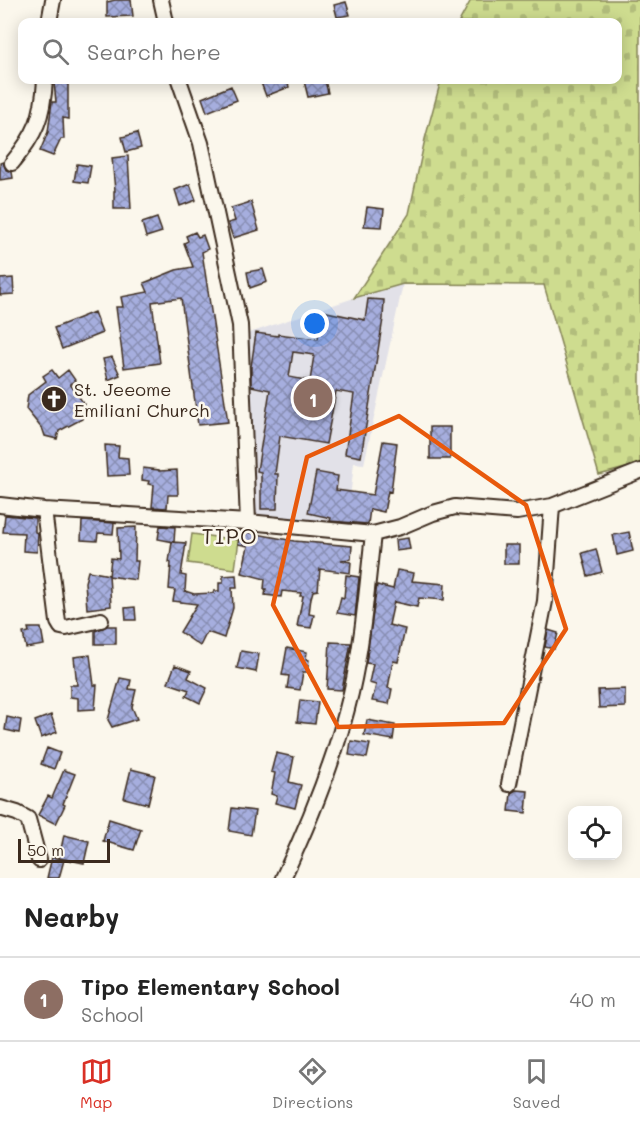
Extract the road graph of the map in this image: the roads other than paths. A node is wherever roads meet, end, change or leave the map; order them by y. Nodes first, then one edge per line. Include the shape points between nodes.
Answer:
1 (52, 0) edge
2 (161, 0) edge
3 (50, 18) edge
4 (164, 18) edge
5 (45, 84) edge
6 (180, 84) edge
7 (12, 163) dead end
8 (640, 471) edge
9 (0, 505) edge
10 (552, 506) junction
11 (44, 510) junction
12 (248, 522) junction
13 (373, 534) junction
14 (101, 620) dead end
15 (509, 784) dead end
16 (0, 808) edge
17 (39, 860) dead end
18 (283, 878) edge

1 - 3 street
2 - 4 street
5 - 7 street via 40,121
6 - 12 street via 201,143 240,325
8 - 10 street
9 - 11 street
10 - 13 street via 518,512 455,507
10 - 15 street via 545,601
11 - 12 street
11 - 14 street via 58,622 66,628
12 - 13 street
13 - 18 street via 360,643 348,702 326,777
16 - 17 street via 28,819

